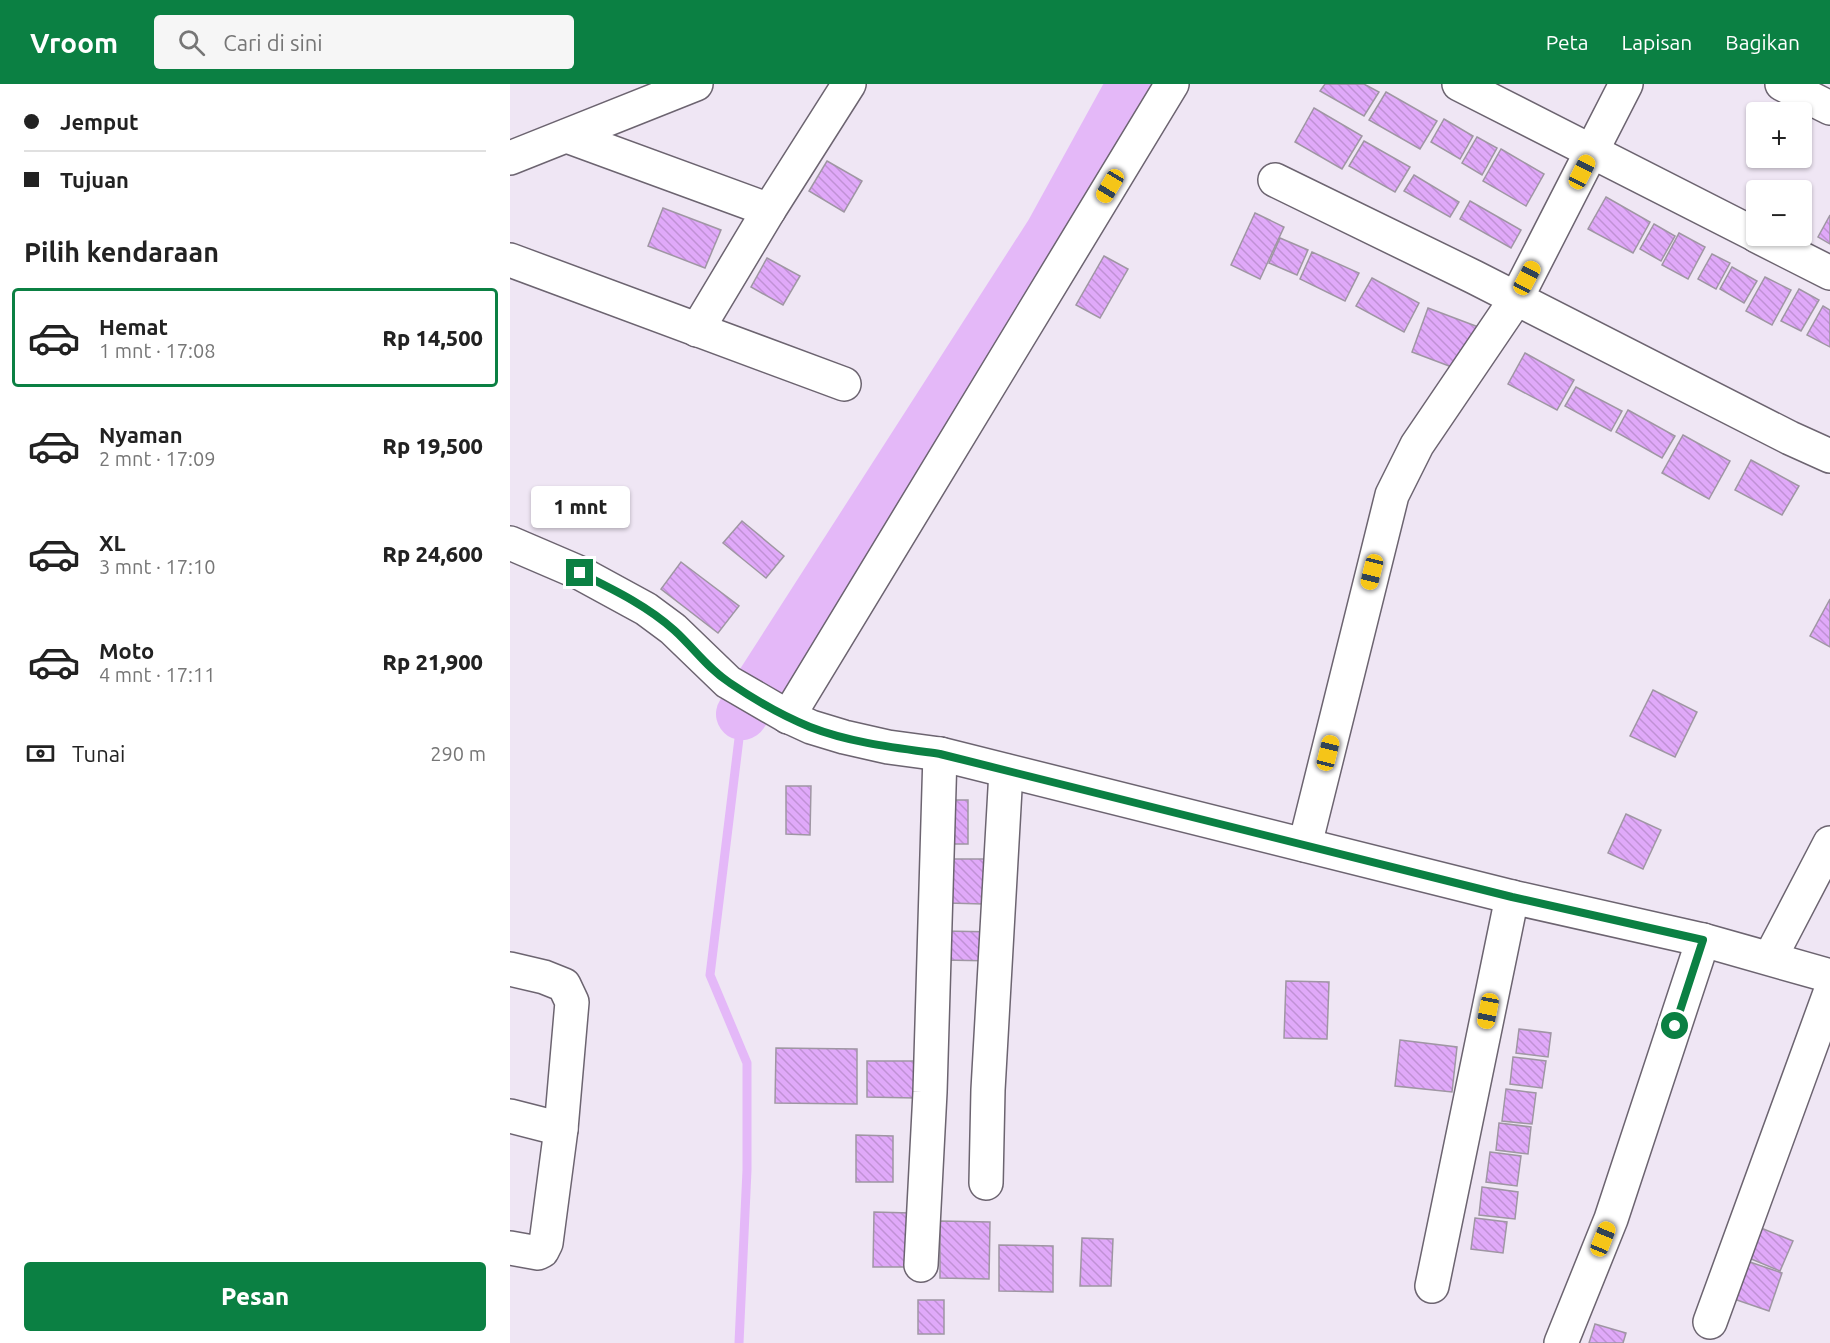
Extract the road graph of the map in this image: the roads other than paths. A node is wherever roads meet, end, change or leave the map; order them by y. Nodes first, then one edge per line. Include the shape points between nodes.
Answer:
1 (696, 84) edge
2 (849, 84) edge
3 (1172, 84) edge
4 (1459, 84) edge
5 (1626, 84) edge
6 (1782, 84) edge
7 (1830, 108) edge
8 (567, 136) junction
9 (1593, 151) junction
10 (510, 159) edge
11 (1275, 180) dead end
12 (769, 210) junction
13 (1746, 229) edge
14 (1778, 246) edge
15 (510, 260) edge
16 (1830, 273) edge
17 (1516, 299) junction
18 (697, 330) junction
19 (844, 384) dead end
20 (1830, 456) edge
21 (510, 543) edge
22 (787, 716) junction
23 (940, 754) junction
24 (1006, 771) junction
25 (1830, 843) edge
26 (1305, 845) junction
27 (1512, 897) junction
28 (1703, 940) junction
29 (1770, 958) junction
30 (510, 969) edge
31 (1830, 976) edge
32 (1830, 993) edge
33 (510, 1116) edge
34 (561, 1130) junction
35 (986, 1183) dead end
36 (510, 1248) edge
37 (921, 1265) dead end
38 (1432, 1286) dead end
39 (1710, 1322) dead end
40 (1561, 1343) edge

1 - 8 street
2 - 12 street
3 - 22 street
4 - 9 street
5 - 9 street
6 - 7 street
8 - 10 street
8 - 12 street
9 - 13 street
9 - 17 street
11 - 17 street
12 - 18 street
14 - 16 street
15 - 18 street
17 - 20 street
17 - 26 street via 1417,445 1392,495
18 - 19 street
21 - 22 street via 580,573 646,609 673,629 728,682
22 - 23 street via 844,737
23 - 24 street
23 - 37 street
24 - 26 street
24 - 35 street
25 - 29 street
26 - 27 street
27 - 28 street
27 - 38 street
28 - 29 street
28 - 40 street via 1611,1219
29 - 31 street
30 - 34 street via 564,985 572,1002
32 - 39 street
33 - 34 street
34 - 36 street via 544,1247 533,1254

